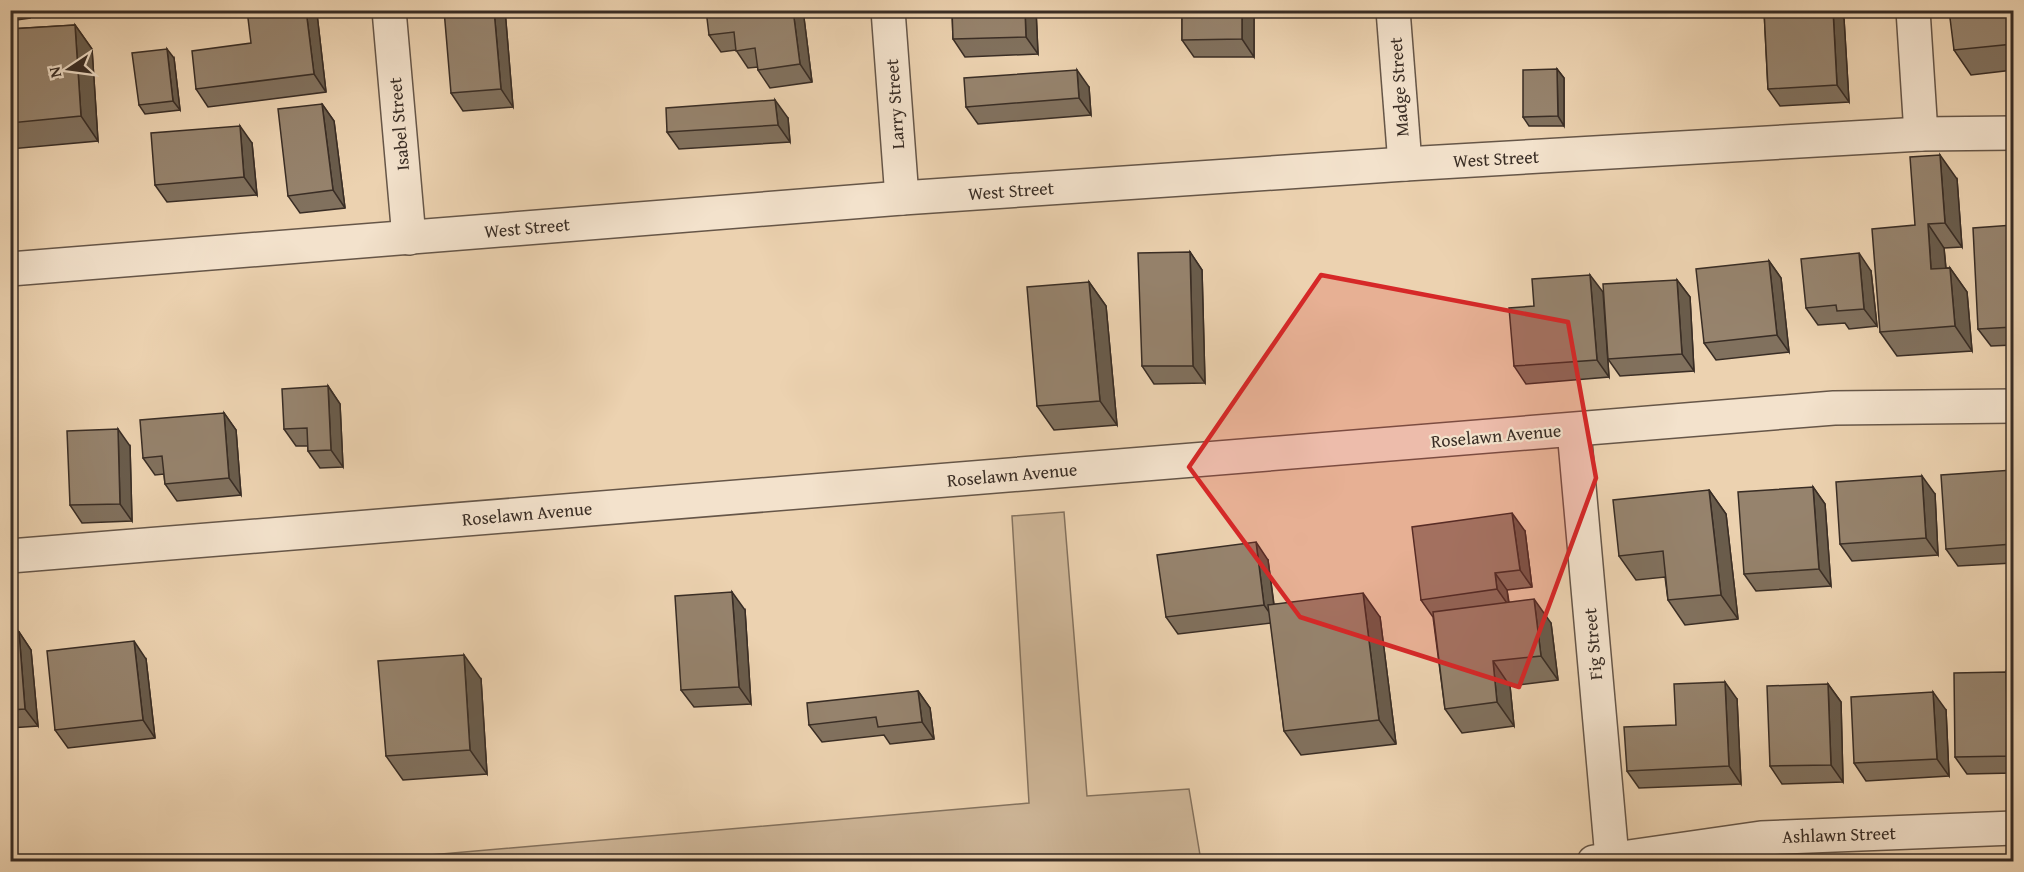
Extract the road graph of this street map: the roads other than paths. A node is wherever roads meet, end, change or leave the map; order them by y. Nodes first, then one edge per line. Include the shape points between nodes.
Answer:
1 (389, 10) edge
2 (888, 10) edge
3 (1393, 10) edge
4 (1912, 10) edge
5 (2013, 133) edge
6 (1922, 134) junction
7 (1405, 164) junction
8 (903, 198) junction
9 (409, 238) junction
10 (10, 269) edge
11 (2013, 406) edge
12 (1574, 430) junction
13 (10, 556) edge
14 (2013, 828) edge
15 (1603, 860) edge

1 - 9 street, Isabel Street
2 - 8 street, Larry Street
3 - 7 street, Madge Street
4 - 6 street
5 - 6 street, West Street
6 - 7 street, West Street
7 - 8 street, West Street
8 - 9 street, West Street
9 - 10 street, West Street
11 - 12 street, Roselawn Avenue via 1834,408
12 - 13 street, Roselawn Avenue
12 - 15 street, Fig Street
14 - 15 street, Ashlawn Street via 1761,838

